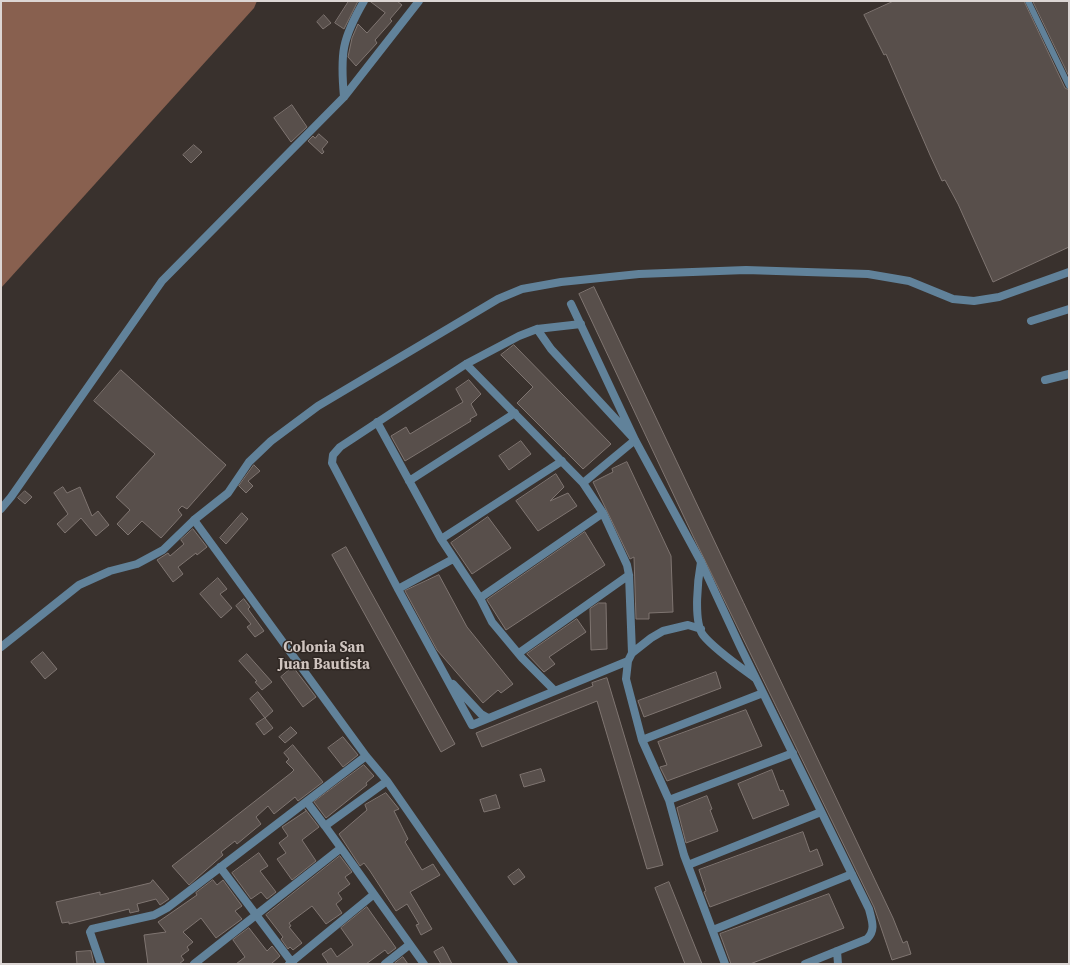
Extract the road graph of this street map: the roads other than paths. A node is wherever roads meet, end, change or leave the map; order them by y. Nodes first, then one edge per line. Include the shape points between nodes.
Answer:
1 (364, 1) edge
2 (419, 1) edge
3 (1028, 1) edge
4 (1069, 86) edge
5 (344, 97) junction
6 (1069, 272) edge
7 (571, 304) dead end
8 (1069, 309) edge
9 (1031, 321) dead end
10 (581, 324) junction
11 (537, 330) junction
12 (466, 364) junction
13 (1069, 374) edge
14 (1046, 380) dead end
15 (515, 412) junction
16 (377, 422) junction
17 (635, 440) junction
18 (562, 461) junction
19 (409, 480) junction
20 (583, 483) junction
21 (1, 509) edge
22 (603, 513) junction
23 (194, 520) junction
24 (441, 539) junction
25 (453, 559) junction
26 (701, 562) junction
27 (630, 575) junction
28 (398, 589) junction
29 (480, 598) junction
30 (700, 629) junction
31 (1, 647) edge
32 (632, 653) junction
33 (519, 654) junction
34 (628, 661) junction
35 (756, 678) junction
36 (447, 679) junction
37 (555, 691) junction
38 (763, 693) junction
39 (488, 718) junction
40 (642, 740) junction
41 (792, 753) junction
42 (366, 756) junction
43 (386, 781) junction
44 (669, 800) junction
45 (307, 802) junction
46 (821, 812) junction
47 (326, 826) junction
48 (341, 848) junction
49 (688, 865) junction
50 (220, 867) junction
51 (852, 874) junction
52 (373, 895) junction
53 (256, 914) junction
54 (713, 930) junction
55 (410, 945) junction
56 (837, 951) junction
57 (291, 963) edge
58 (101, 964) edge
59 (194, 964) edge
60 (385, 964) edge
61 (424, 964) edge
62 (514, 964) edge
63 (725, 964) edge
64 (804, 964) edge
65 (838, 964) edge

1 - 5 street via 343,45
2 - 5 street
3 - 4 lane
5 - 21 street via 162,281
6 - 23 street via 999,297 974,301 954,299 909,281 868,274 746,270 639,274 522,289 480,309 318,406 249,462 228,493
7 - 10 street
8 - 9 street
10 - 11 street
10 - 17 street
11 - 12 street via 519,336
11 - 17 street via 551,349
12 - 15 street
12 - 16 street
13 - 14 street
15 - 18 street
15 - 19 street
16 - 19 street
16 - 28 street via 340,447 333,455 332,463
17 - 20 street
17 - 26 street
18 - 20 street
18 - 24 street
19 - 24 street
20 - 22 street
22 - 27 street
22 - 29 street
23 - 31 street via 163,550 137,564 110,571 79,585
23 - 42 street
24 - 25 street
25 - 28 street
25 - 29 street
26 - 30 street via 698,579
26 - 35 street
27 - 32 street
27 - 33 street
28 - 36 street
29 - 33 street via 492,622
30 - 32 street via 688,625 663,631
30 - 35 street via 713,644
32 - 34 street
33 - 37 street
34 - 37 street
34 - 40 street via 626,679
35 - 38 street
36 - 39 street
36 - 39 street via 472,725
37 - 39 street
38 - 40 street
38 - 41 street
40 - 44 street
41 - 44 street
41 - 46 street
42 - 43 street
42 - 45 street
43 - 47 street
43 - 62 street
44 - 49 street
45 - 47 street
45 - 50 street
46 - 49 street
46 - 51 street
47 - 48 street
48 - 52 street
48 - 53 street
49 - 54 street
50 - 53 street
50 - 58 street via 157,913 92,930 90,932
51 - 54 street
51 - 56 street via 869,909 872,933 867,939
52 - 55 street
52 - 57 street
53 - 57 street
53 - 59 street
54 - 63 street
55 - 60 street
55 - 61 street
56 - 64 street
56 - 65 street

